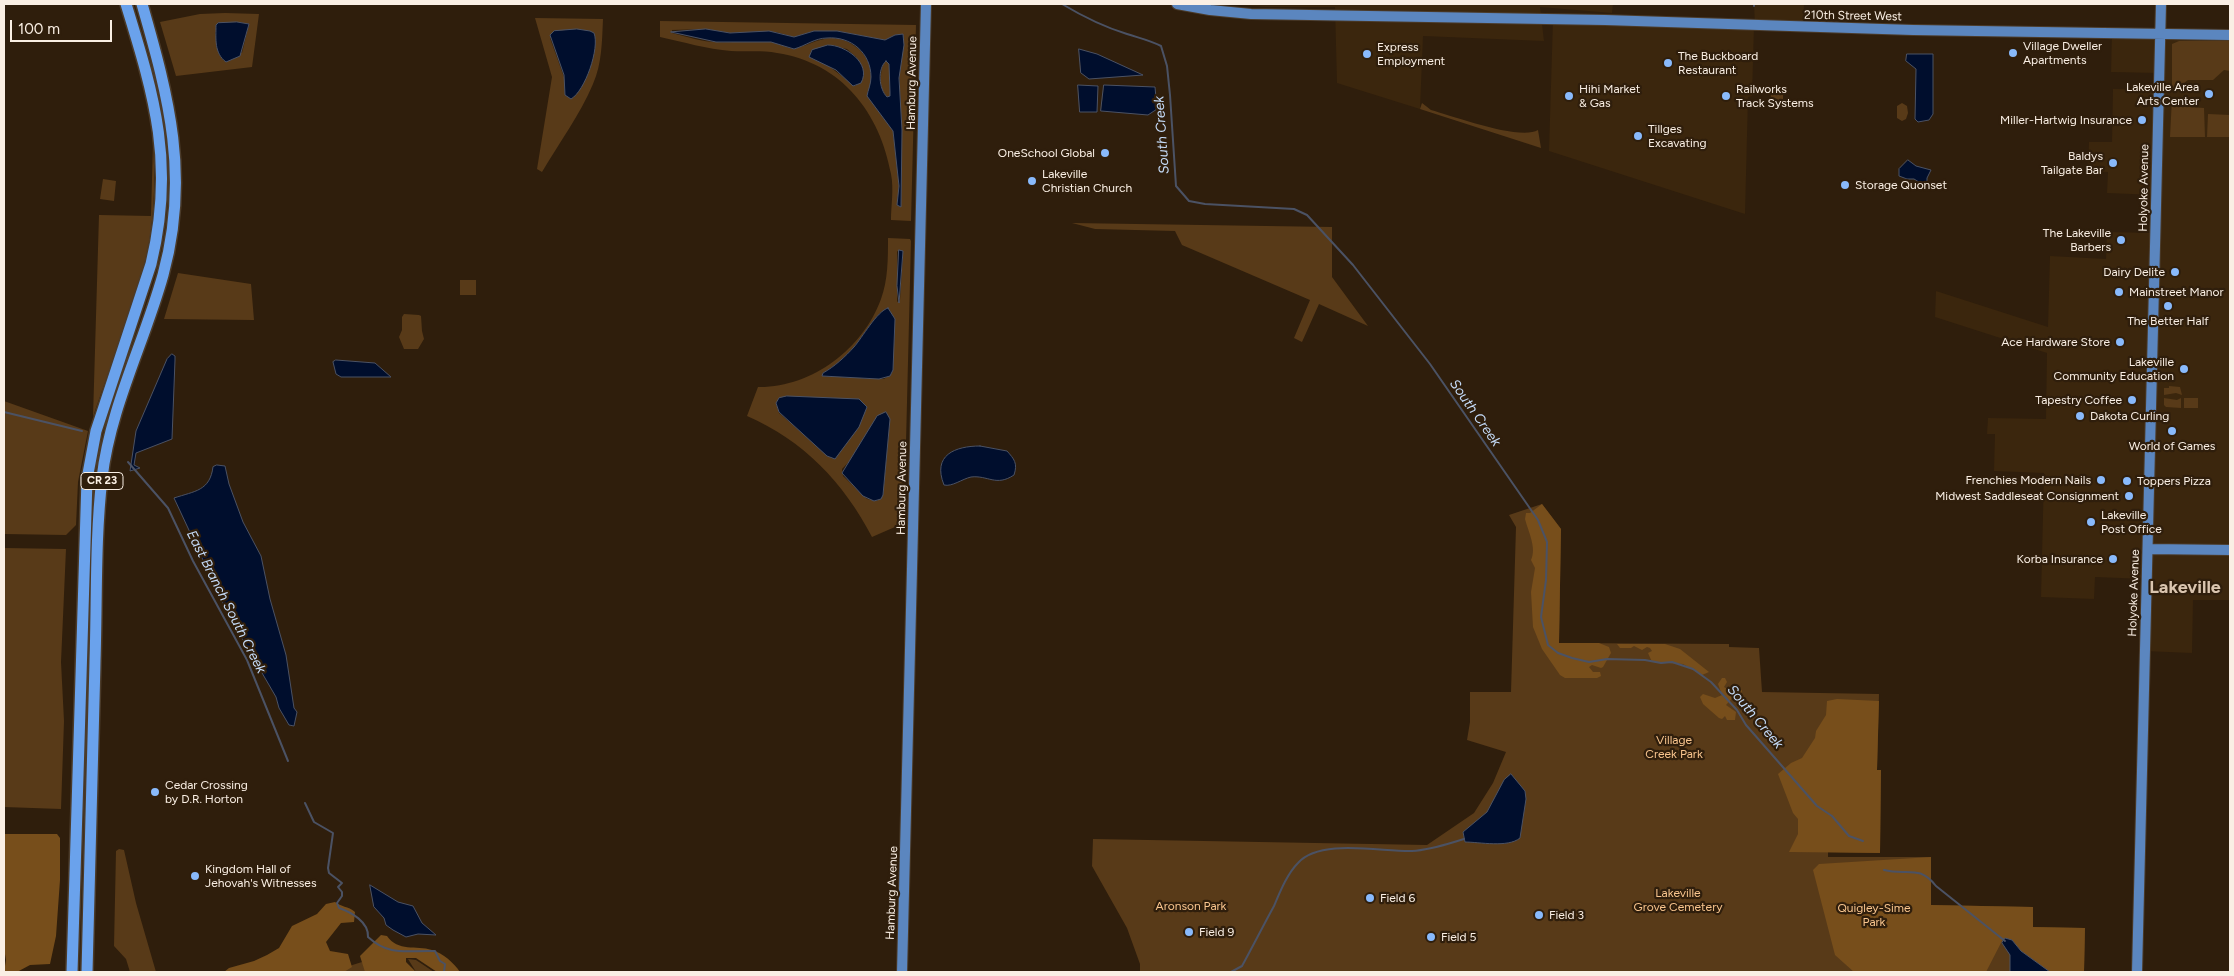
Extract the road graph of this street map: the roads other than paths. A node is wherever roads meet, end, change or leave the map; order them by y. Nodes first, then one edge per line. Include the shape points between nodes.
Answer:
1 (126, 4) edge
2 (142, 4) edge
3 (926, 4) edge
4 (1177, 4) edge
5 (2161, 4) edge
6 (2160, 34) junction
7 (2230, 35) edge
8 (2148, 549) junction
9 (2230, 550) edge
10 (72, 972) edge
11 (87, 972) edge
12 (902, 972) edge
13 (2137, 972) edge

1 - 10 main road, CR 23 via 155,108 162,150 162,198 151,264 96,431 87,479
2 - 11 main road, CR 23 via 170,112 176,193 163,275 113,422 103,467 98,541
3 - 12 street, Hamburg Avenue
4 - 6 street, 210th Street West via 1251,14
5 - 6 street, Holyoke Avenue
6 - 7 street, 210th Street West
6 - 8 street, Holyoke Avenue
8 - 9 street
8 - 13 street, Holyoke Avenue

